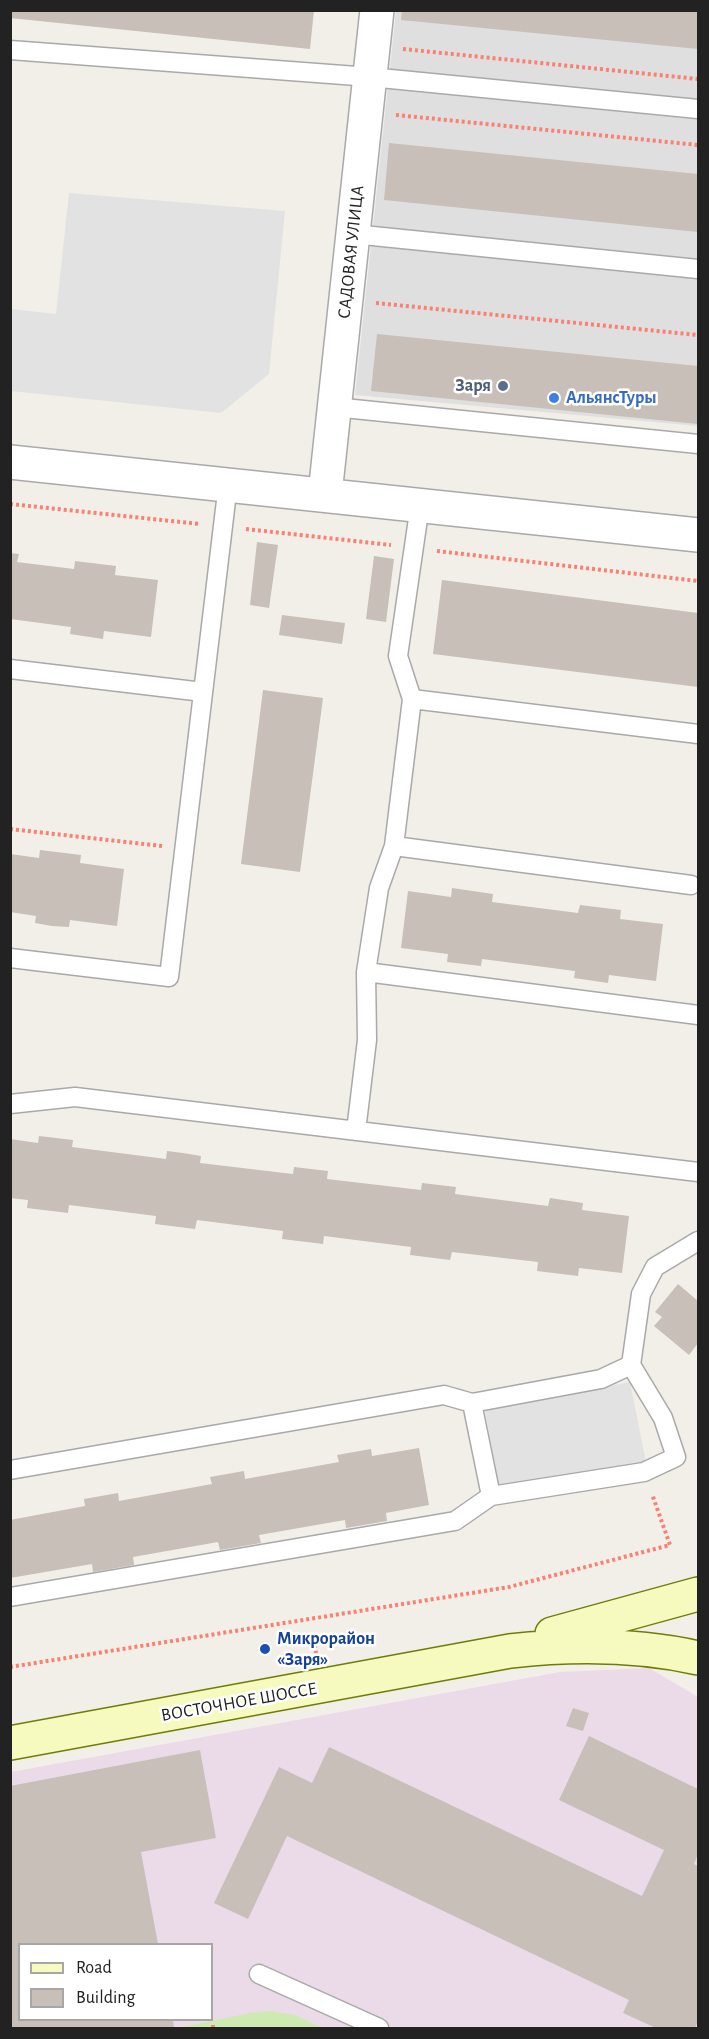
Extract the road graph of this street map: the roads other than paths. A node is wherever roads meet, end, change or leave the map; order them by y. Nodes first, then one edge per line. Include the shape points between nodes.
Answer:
1 (376, 10) edge
2 (10, 50) edge
3 (371, 61) junction
4 (699, 109) edge
5 (353, 234) junction
6 (699, 269) edge
7 (334, 407) junction
8 (699, 444) edge
9 (10, 462) edge
10 (228, 484) junction
11 (325, 494) junction
12 (420, 505) junction
13 (699, 535) edge
14 (10, 669) edge
15 (203, 692) junction
16 (412, 699) junction
17 (699, 734) edge
18 (394, 846) junction
19 (691, 885) dead end
20 (10, 958) edge
21 (366, 972) junction
22 (699, 1015) edge
23 (10, 1104) edge
24 (356, 1131) junction
25 (699, 1172) edge
26 (699, 1241) edge
27 (631, 1365) junction
28 (472, 1403) junction
29 (10, 1470) edge
30 (491, 1496) junction
31 (699, 1594) edge
32 (10, 1597) edge
33 (467, 1658) junction
34 (699, 1658) edge
35 (10, 1743) edge
36 (259, 1974) dead end
37 (379, 2028) edge

1 - 3 street, САДОВАЯ УЛИЦА
2 - 3 lane
3 - 4 lane
3 - 5 street, САДОВАЯ УЛИЦА
5 - 6 lane
5 - 7 street, САДОВАЯ УЛИЦА
7 - 8 lane
7 - 11 street, САДОВАЯ УЛИЦА
9 - 10 street
10 - 11 street
10 - 15 lane
11 - 12 street
12 - 13 street
12 - 16 lane via 398,656
14 - 15 lane
15 - 20 lane via 169,977
16 - 17 lane
16 - 18 lane
18 - 19 lane
18 - 21 lane via 379,888
21 - 22 lane
21 - 24 lane via 367,1040
23 - 24 lane via 75,1097
24 - 25 lane
26 - 27 lane via 655,1267 641,1294
27 - 28 lane via 601,1379
27 - 30 lane via 663,1418 676,1457 644,1472
28 - 29 lane via 444,1395
28 - 30 lane
30 - 32 lane via 455,1521
31 - 33 main road, ВОСТОЧНОЕ ШОССЕ
33 - 34 main road, ВОСТОЧНОЕ ШОССЕ via 552,1646 637,1647
33 - 35 main road, ВОСТОЧНОЕ ШОССЕ
36 - 37 lane

